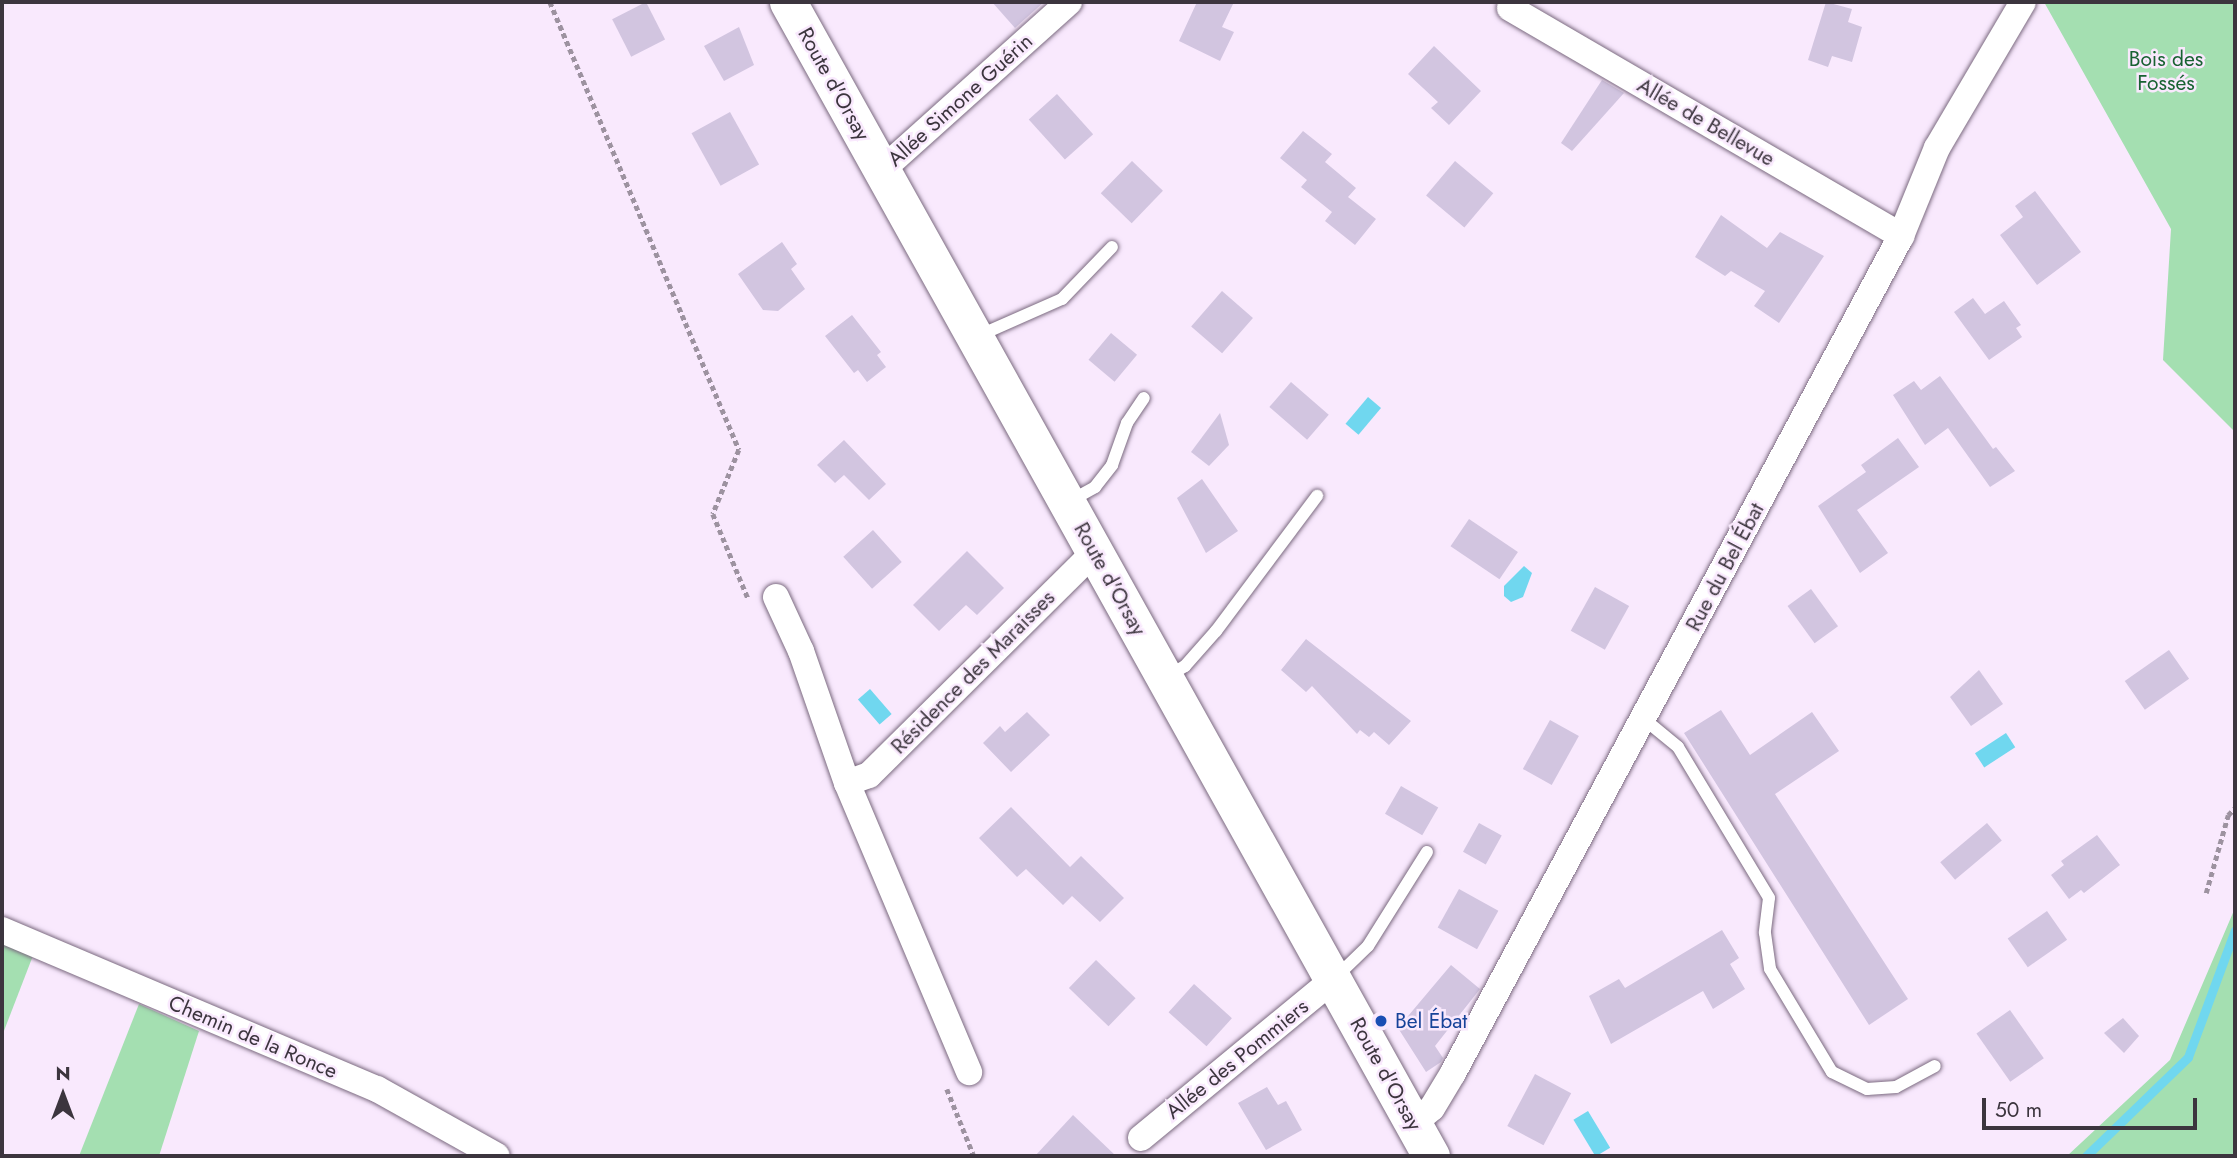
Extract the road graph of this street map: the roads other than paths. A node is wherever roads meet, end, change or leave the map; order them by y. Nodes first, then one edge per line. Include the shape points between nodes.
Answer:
1 (788, 2) edge
2 (1069, 2) edge
3 (2023, 2) edge
4 (1510, 8) dead end
5 (882, 170) junction
6 (1900, 236) junction
7 (1112, 247) dead end
8 (975, 337) junction
9 (1144, 398) dead end
10 (1317, 496) dead end
11 (1067, 502) junction
12 (1094, 552) junction
13 (776, 597) dead end
14 (1165, 678) junction
15 (1644, 719) junction
16 (847, 783) junction
17 (1427, 852) dead end
18 (2, 930) edge
19 (1334, 979) junction
20 (1935, 1066) dead end
21 (969, 1072) dead end
22 (1414, 1123) junction
23 (1141, 1138) dead end
24 (497, 1156) edge
25 (1431, 1156) edge

1 - 5 main road, Route d'Orsay
2 - 5 street, Allée Simone Guérin
3 - 6 street, Rue du Bel Ébat via 1937,148
4 - 6 street, Allée de Bellevue
5 - 8 main road, Route d'Orsay
6 - 15 street, Rue du Bel Ébat
7 - 8 lane via 1062,299
8 - 11 main road, Route d'Orsay
9 - 11 lane via 1127,424 1112,465 1095,487
10 - 14 lane via 1216,631 1185,666
11 - 12 main road, Route d'Orsay
12 - 14 main road, Route d'Orsay
12 - 16 street, Résidence des Maraisses via 869,775
13 - 16 street via 801,651
14 - 19 main road, Route d'Orsay
15 - 20 lane via 1678,747 1769,898 1765,933 1770,969 1832,1072 1876,1089 1895,1087
15 - 22 street, Rue du Bel Ébat via 1453,1073 1432,1108
16 - 21 street via 890,875
17 - 19 lane via 1368,946
18 - 24 street, Chemin de la Ronce via 377,1089
19 - 22 main road, Route d'Orsay
19 - 23 street, Allée des Pommiers
22 - 25 main road, Route d'Orsay

